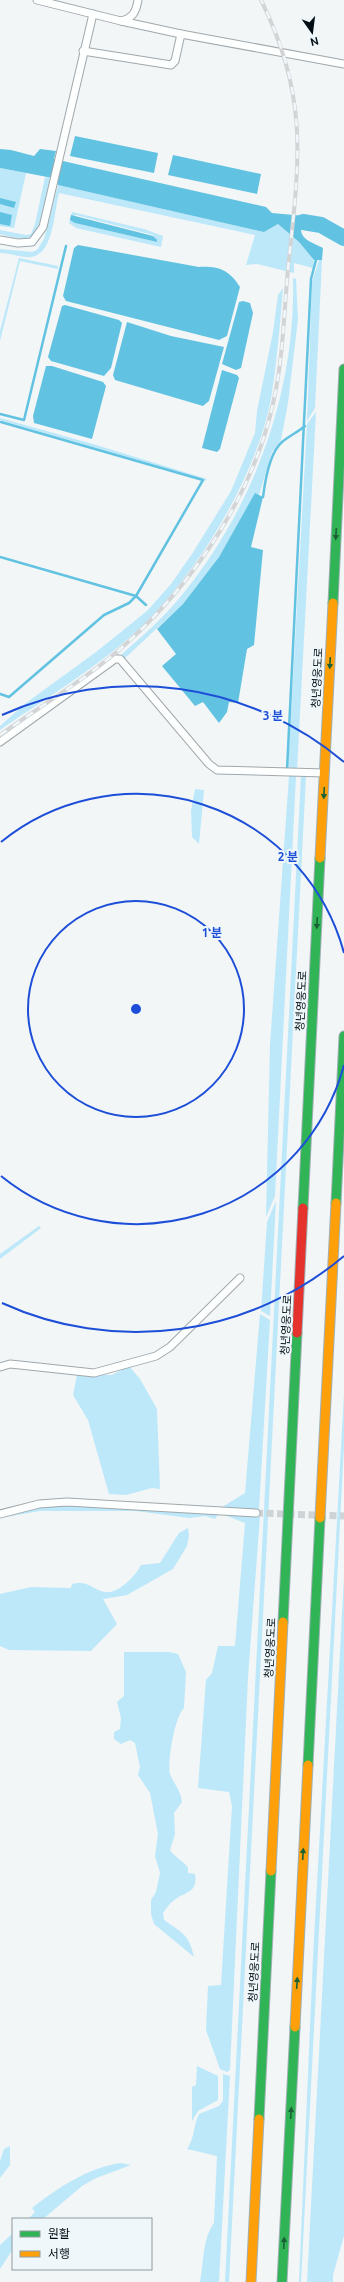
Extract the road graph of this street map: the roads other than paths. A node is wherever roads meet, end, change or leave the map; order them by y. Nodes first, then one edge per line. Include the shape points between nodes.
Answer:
1 (37, 0) edge
2 (138, 0) edge
3 (93, 14) junction
4 (121, 21) junction
5 (181, 34) junction
6 (84, 51) junction
7 (344, 64) edge
8 (0, 240) edge
9 (344, 369) edge
10 (0, 742) edge
11 (324, 773) junction
12 (344, 1036) edge
13 (240, 1278) dead end
14 (0, 1367) edge
15 (256, 1513) tunnel mouth
16 (0, 1514) edge
17 (251, 2282) edge
18 (282, 2282) edge

1 - 3 street
2 - 4 street via 134,14 129,19
3 - 4 street
3 - 6 street
4 - 5 street
5 - 6 street via 175,61 171,65
5 - 7 street
6 - 8 street via 43,227 37,238 25,243
9 -> 11 highway, 청년영웅도로
10 - 11 street via 115,659 120,659 209,764 217,770
11 -> 17 highway, 청년영웅도로
18 -> 12 highway
13 - 14 street via 170,1347 156,1356 94,1373 10,1364
15 - 16 street via 67,1502 39,1504

